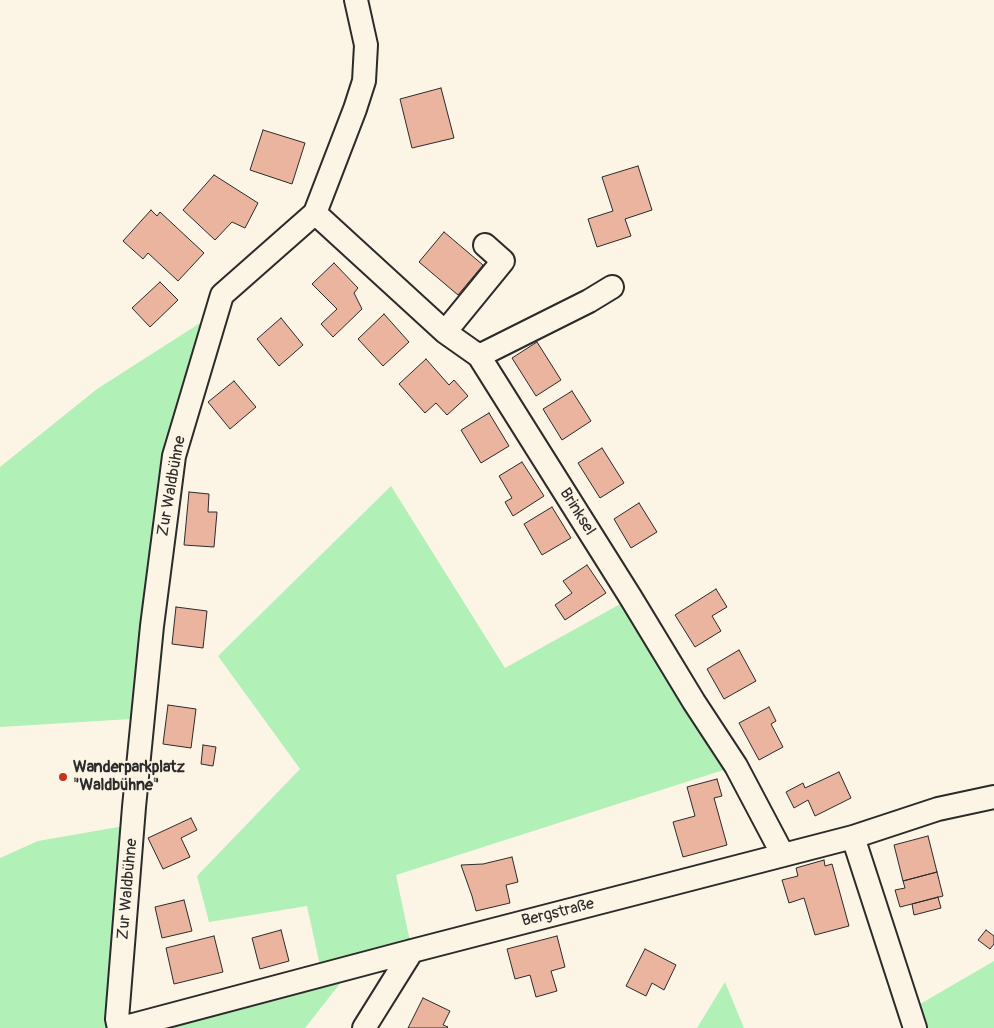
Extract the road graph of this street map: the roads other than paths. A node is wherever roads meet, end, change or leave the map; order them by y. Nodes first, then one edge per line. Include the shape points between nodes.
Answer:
1 (356, 0) edge
2 (315, 213) junction
3 (485, 245) dead end
4 (612, 287) dead end
5 (445, 332) junction
6 (479, 356) junction
7 (994, 797) edge
8 (853, 837) junction
9 (784, 855) junction
10 (412, 951) junction
11 (121, 1028) edge
12 (364, 1028) edge
13 (915, 1028) edge

1 - 2 street, Zur Waldbühne via 366,46 364,81
2 - 5 street, Brinksel
2 - 11 street, Zur Waldbühne via 222,295 174,456 152,626 134,807 117,1019
3 - 5 street via 503,261
4 - 6 street
5 - 6 street, Brinksel
6 - 9 street, Brinksel via 736,766
7 - 8 street, Bergstraße via 938,809
8 - 9 street, Bergstraße
8 - 13 street
9 - 10 street, Bergstraße
10 - 11 street, Bergstraße
10 - 12 street

